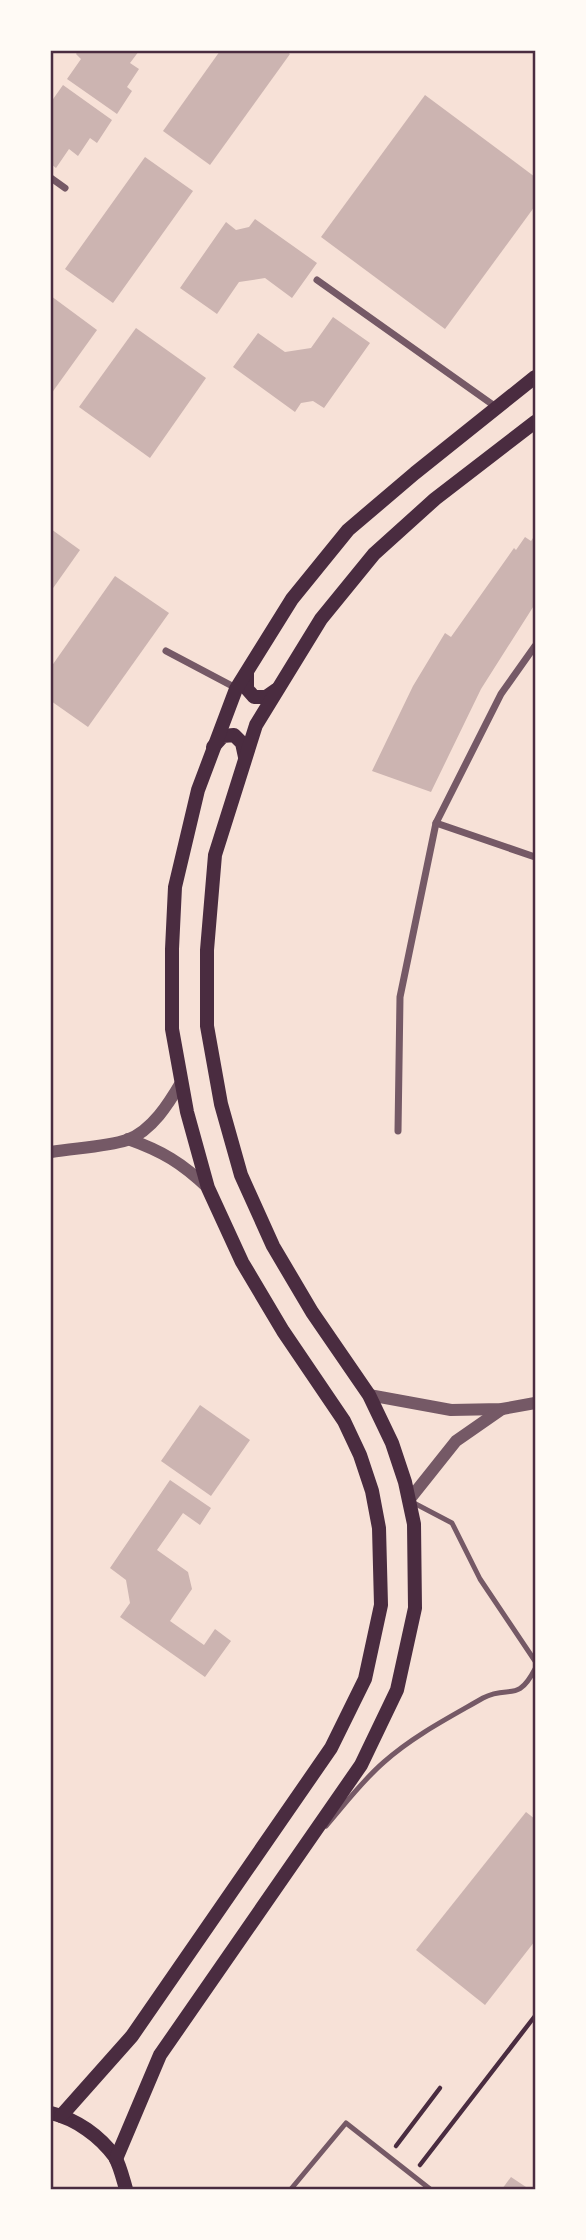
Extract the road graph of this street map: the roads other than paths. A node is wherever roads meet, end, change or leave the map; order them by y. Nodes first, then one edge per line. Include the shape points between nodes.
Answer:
1 (51, 178) edge
2 (65, 188) dead end
3 (317, 280) dead end
4 (535, 377) edge
5 (497, 408) junction
6 (535, 422) edge
7 (535, 646) edge
8 (166, 651) dead end
9 (247, 673) junction
10 (279, 688) junction
11 (236, 689) junction
12 (212, 748) junction
13 (245, 757) junction
14 (436, 823) junction
15 (535, 857) edge
16 (182, 1081) junction
17 (398, 1132) dead end
18 (128, 1139) junction
19 (51, 1152) edge
20 (208, 1188) junction
21 (369, 1395) junction
22 (535, 1404) edge
23 (502, 1409) junction
24 (409, 1500) junction
25 (535, 1661) edge
26 (535, 1669) edge
27 (290, 1868) junction
28 (56, 2115) edge
29 (116, 2159) junction
30 (126, 2189) edge
31 (291, 2189) edge
32 (430, 2189) edge

1 - 2 street
3 - 5 street
4 - 5 main road
5 - 9 main road via 348,530 292,599
6 - 10 main road via 435,499 374,554 321,619
7 - 14 street via 501,694
8 - 11 street
9 - 10 main road via 247,689 254,697 266,697
9 - 11 main road
10 - 13 main road via 256,725
11 - 12 main road
12 - 13 main road via 223,736 234,735 242,743
12 - 16 main road via 175,887 172,1029
13 - 21 main road via 215,855 207,950 207,1026 221,1104 241,1175 273,1246
14 - 15 street
14 - 17 street via 400,997
16 - 18 street via 150,1124
16 - 20 main road
18 - 19 street
18 - 20 street via 185,1166
20 - 28 main road via 243,1262 344,1421 360,1455 379,1528 381,1605 365,1679 331,1748 132,2036
21 - 23 street via 451,1410
21 - 24 main road via 392,1443
22 - 23 street
23 - 24 street via 456,1441
24 - 25 lane via 452,1523 480,1579
24 - 27 main road via 414,1524 415,1608 397,1690 361,1765
26 - 27 lane via 527,1686 488,1696 384,1762
27 - 29 main road via 160,2055
28 - 29 main road via 92,2132
29 - 30 main road
31 - 32 lane via 346,2123

